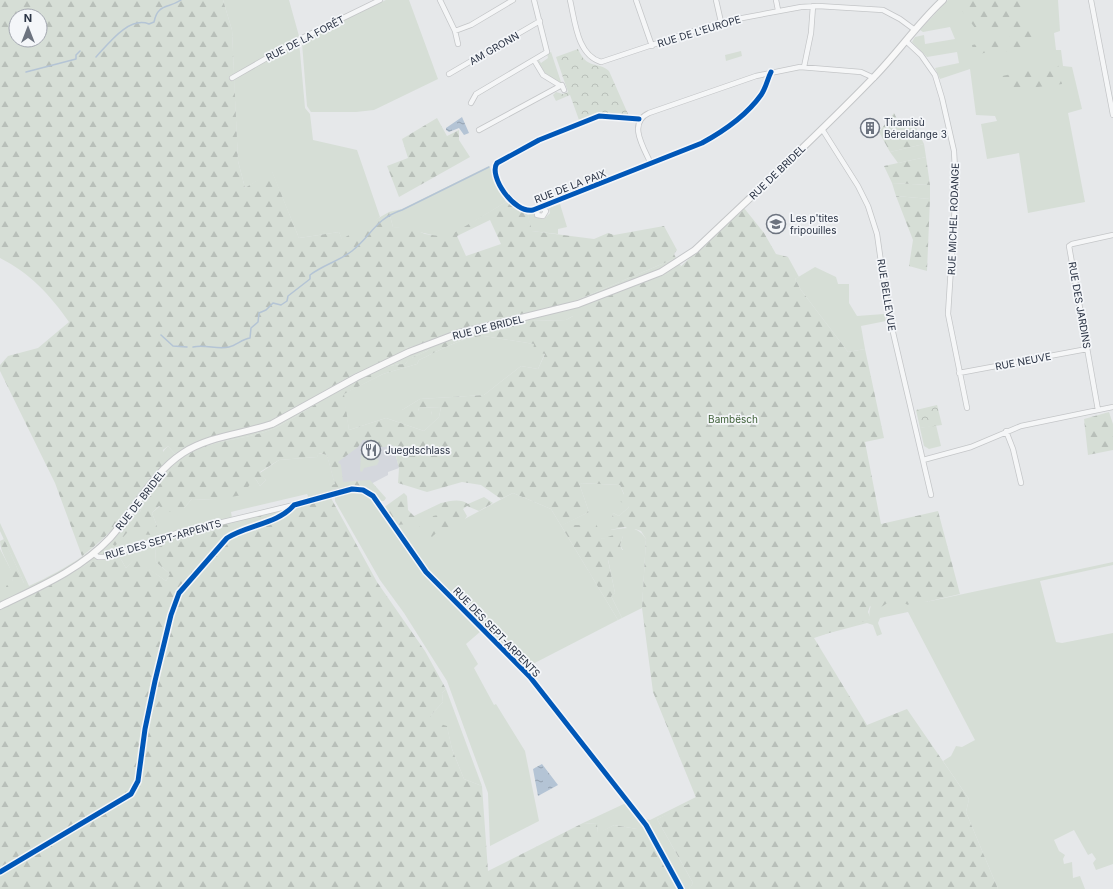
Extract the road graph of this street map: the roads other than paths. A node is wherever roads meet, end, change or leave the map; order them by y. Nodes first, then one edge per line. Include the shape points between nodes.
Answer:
1 (380, 0) edge
2 (440, 0) edge
3 (513, 0) edge
4 (534, 0) edge
5 (570, 0) edge
6 (636, 0) edge
7 (716, 0) edge
8 (776, 0) edge
9 (942, 0) edge
10 (1091, 0) edge
11 (813, 6) junction
12 (778, 10) junction
13 (540, 21) junction
14 (721, 22) junction
15 (915, 30) junction
16 (455, 31) junction
17 (906, 42) junction
18 (458, 44) dead end
19 (652, 46) junction
20 (534, 60) junction
21 (804, 67) junction
22 (771, 72) junction
23 (449, 74) dead end
24 (232, 78) dead end
25 (874, 78) junction
26 (471, 103) dead end
27 (1113, 115) edge
28 (639, 119) junction
29 (822, 129) junction
30 (479, 130) dead end
31 (650, 164) junction
32 (1113, 235) edge
33 (1087, 349) junction
34 (959, 373) junction
35 (1113, 407) edge
36 (967, 408) dead end
37 (1098, 410) junction
38 (1006, 431) junction
39 (923, 460) junction
40 (1021, 483) dead end
41 (931, 496) dead end
42 (94, 554) junction
43 (0, 606) edge
44 (681, 889) edge

1 - 24 street, RUE DE LA FORÊT via 300,39
2 - 16 street
3 - 16 street via 471,25
4 - 13 street
5 - 19 street, RUE DE L'EUROPE via 580,38 591,58 601,62 608,61
6 - 19 street
7 - 14 street
8 - 12 street
9 - 15 main road, RUE DE BRIDEL
10 - 27 street
11 - 12 street, RUE DE L'EUROPE
11 - 15 street, RUE DE L'EUROPE via 883,10
11 - 21 street
12 - 14 street, RUE DE L'EUROPE
13 - 20 street via 547,52
13 - 23 street, AM GRONN
14 - 19 street, RUE DE L'EUROPE
15 - 17 main road, RUE DE BRIDEL
16 - 18 street
17 - 25 main road, RUE DE BRIDEL
17 - 34 street, RUE MICHEL RODANGE via 921,55 935,75 954,151 956,189 948,314
20 - 26 street via 476,94
20 - 30 street via 543,74 562,88
21 - 22 street
21 - 25 street via 861,72
22 - 28 street via 649,113
22 - 31 street, RUE DE LA PAIX via 760,96 732,125 702,143
25 - 29 main road, RUE DE BRIDEL
28 - 31 street via 638,132
28 - 31 street, RUE DE LA PAIX via 599,116 556,132 498,163 495,171 509,200 528,211
29 - 39 street, RUE BELLEVUE via 858,186 877,234 888,311
29 - 42 main road, RUE DE BRIDEL via 695,250 675,265 578,304 460,333 379,366 272,424 197,446 171,462 160,473 111,537
32 - 33 street, RUE DES JARDINS via 1069,246
33 - 34 street, RUE NEUVE
33 - 37 street, RUE DES JARDINS
34 - 36 street, RUE MICHEL RODANGE
35 - 37 street
37 - 38 street
38 - 39 street via 971,447
38 - 40 street
39 - 41 street, RUE BELLEVUE
42 - 43 main road, RUE DE BRIDEL via 61,576
42 - 44 street, RUE DES SEPT-ARPENTS via 105,557 177,533 345,490 358,489 368,492 426,572 530,677 646,825

